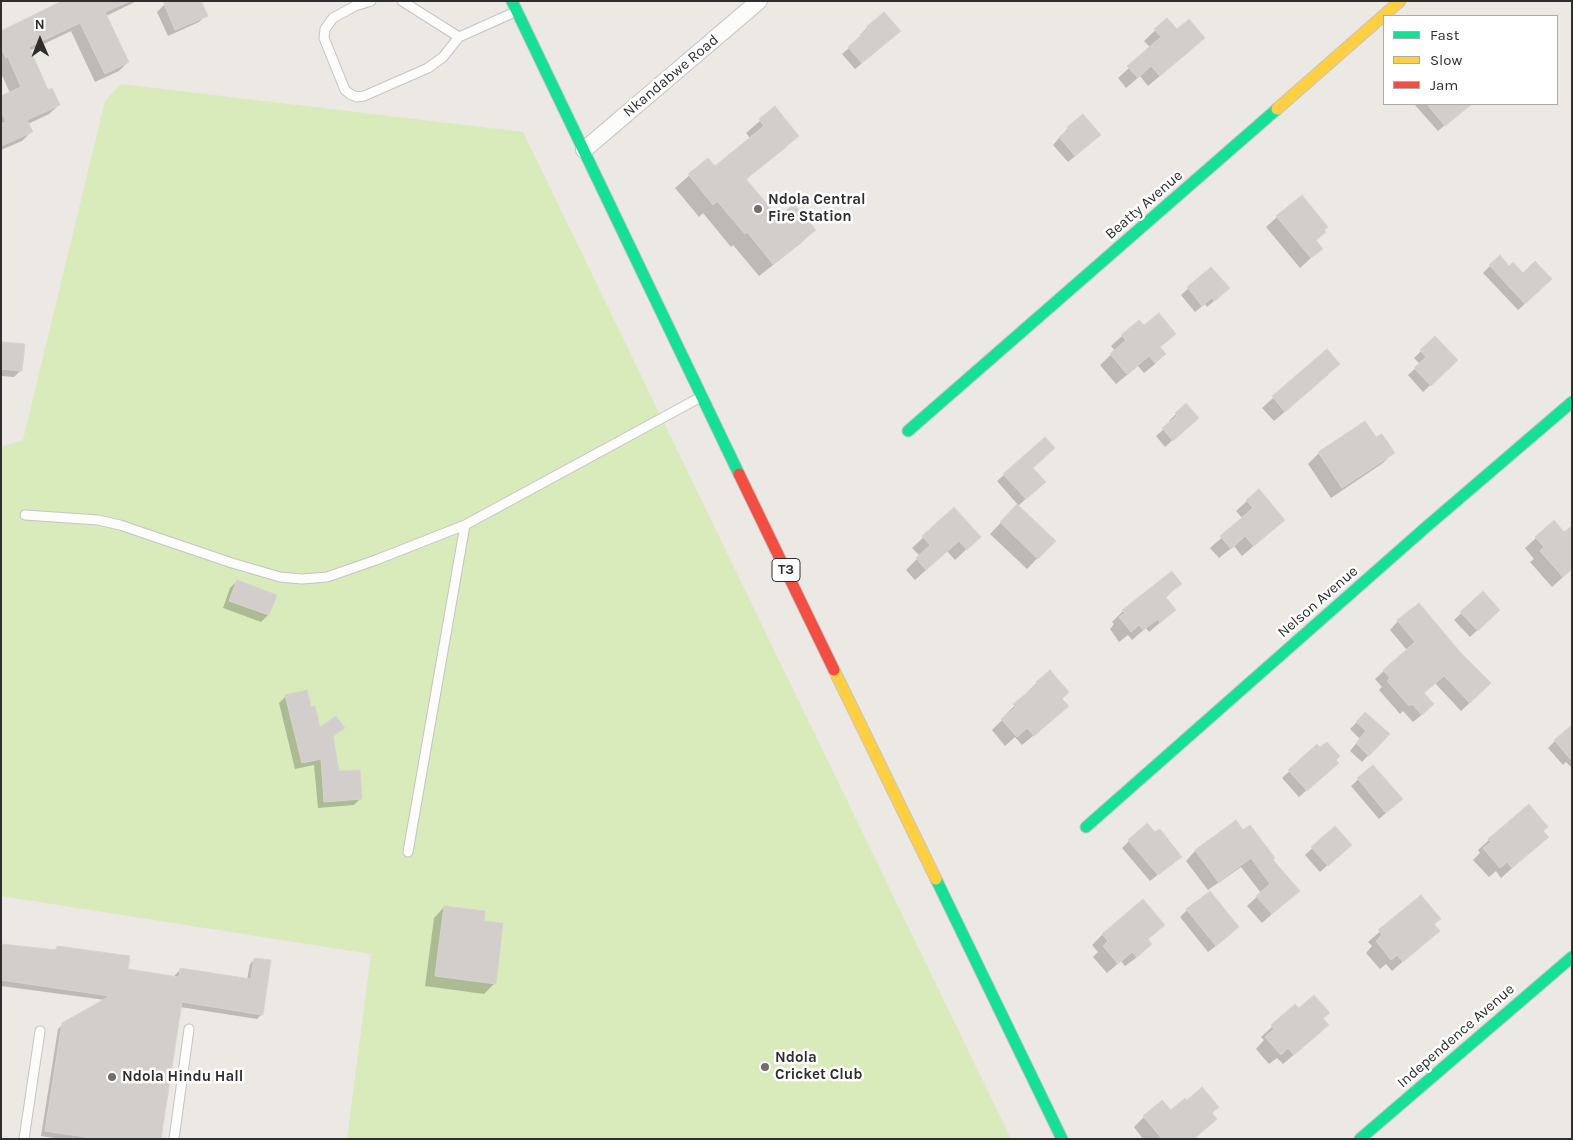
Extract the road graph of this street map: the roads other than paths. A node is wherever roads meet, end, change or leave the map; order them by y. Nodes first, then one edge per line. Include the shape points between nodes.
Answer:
1 (371, 1) edge
2 (402, 1) edge
3 (759, 1) edge
4 (1400, 1) edge
5 (514, 6) edge
6 (1384, 15) edge
7 (1383, 16) edge
8 (458, 37) junction
9 (584, 150) junction
10 (702, 397) junction
11 (1572, 402) edge
12 (908, 431) dead end
13 (24, 514) dead end
14 (465, 525) junction
15 (1086, 827) dead end
16 (408, 852) dead end
17 (1572, 957) edge
18 (189, 1029) dead end
19 (40, 1031) dead end
20 (24, 1139) edge
21 (174, 1139) edge
22 (1062, 1139) edge
23 (1360, 1139) edge

1 - 8 lane via 333,18 325,29 324,38 345,90 357,97 428,68 443,57
2 - 8 lane
3 - 9 street, Nkandabwe Road
4 - 6 main road, Beatty Avenue
5 - 8 lane
5 - 9 main road, T3
7 - 12 main road, Beatty Avenue
9 - 10 main road, T3
10 - 14 lane
10 - 22 main road, T3
11 - 15 main road, Nelson Avenue
13 - 14 lane via 120,525 255,571 302,579 327,576 376,560
14 - 16 lane
17 - 23 main road, Independence Avenue
18 - 21 lane
19 - 20 lane

